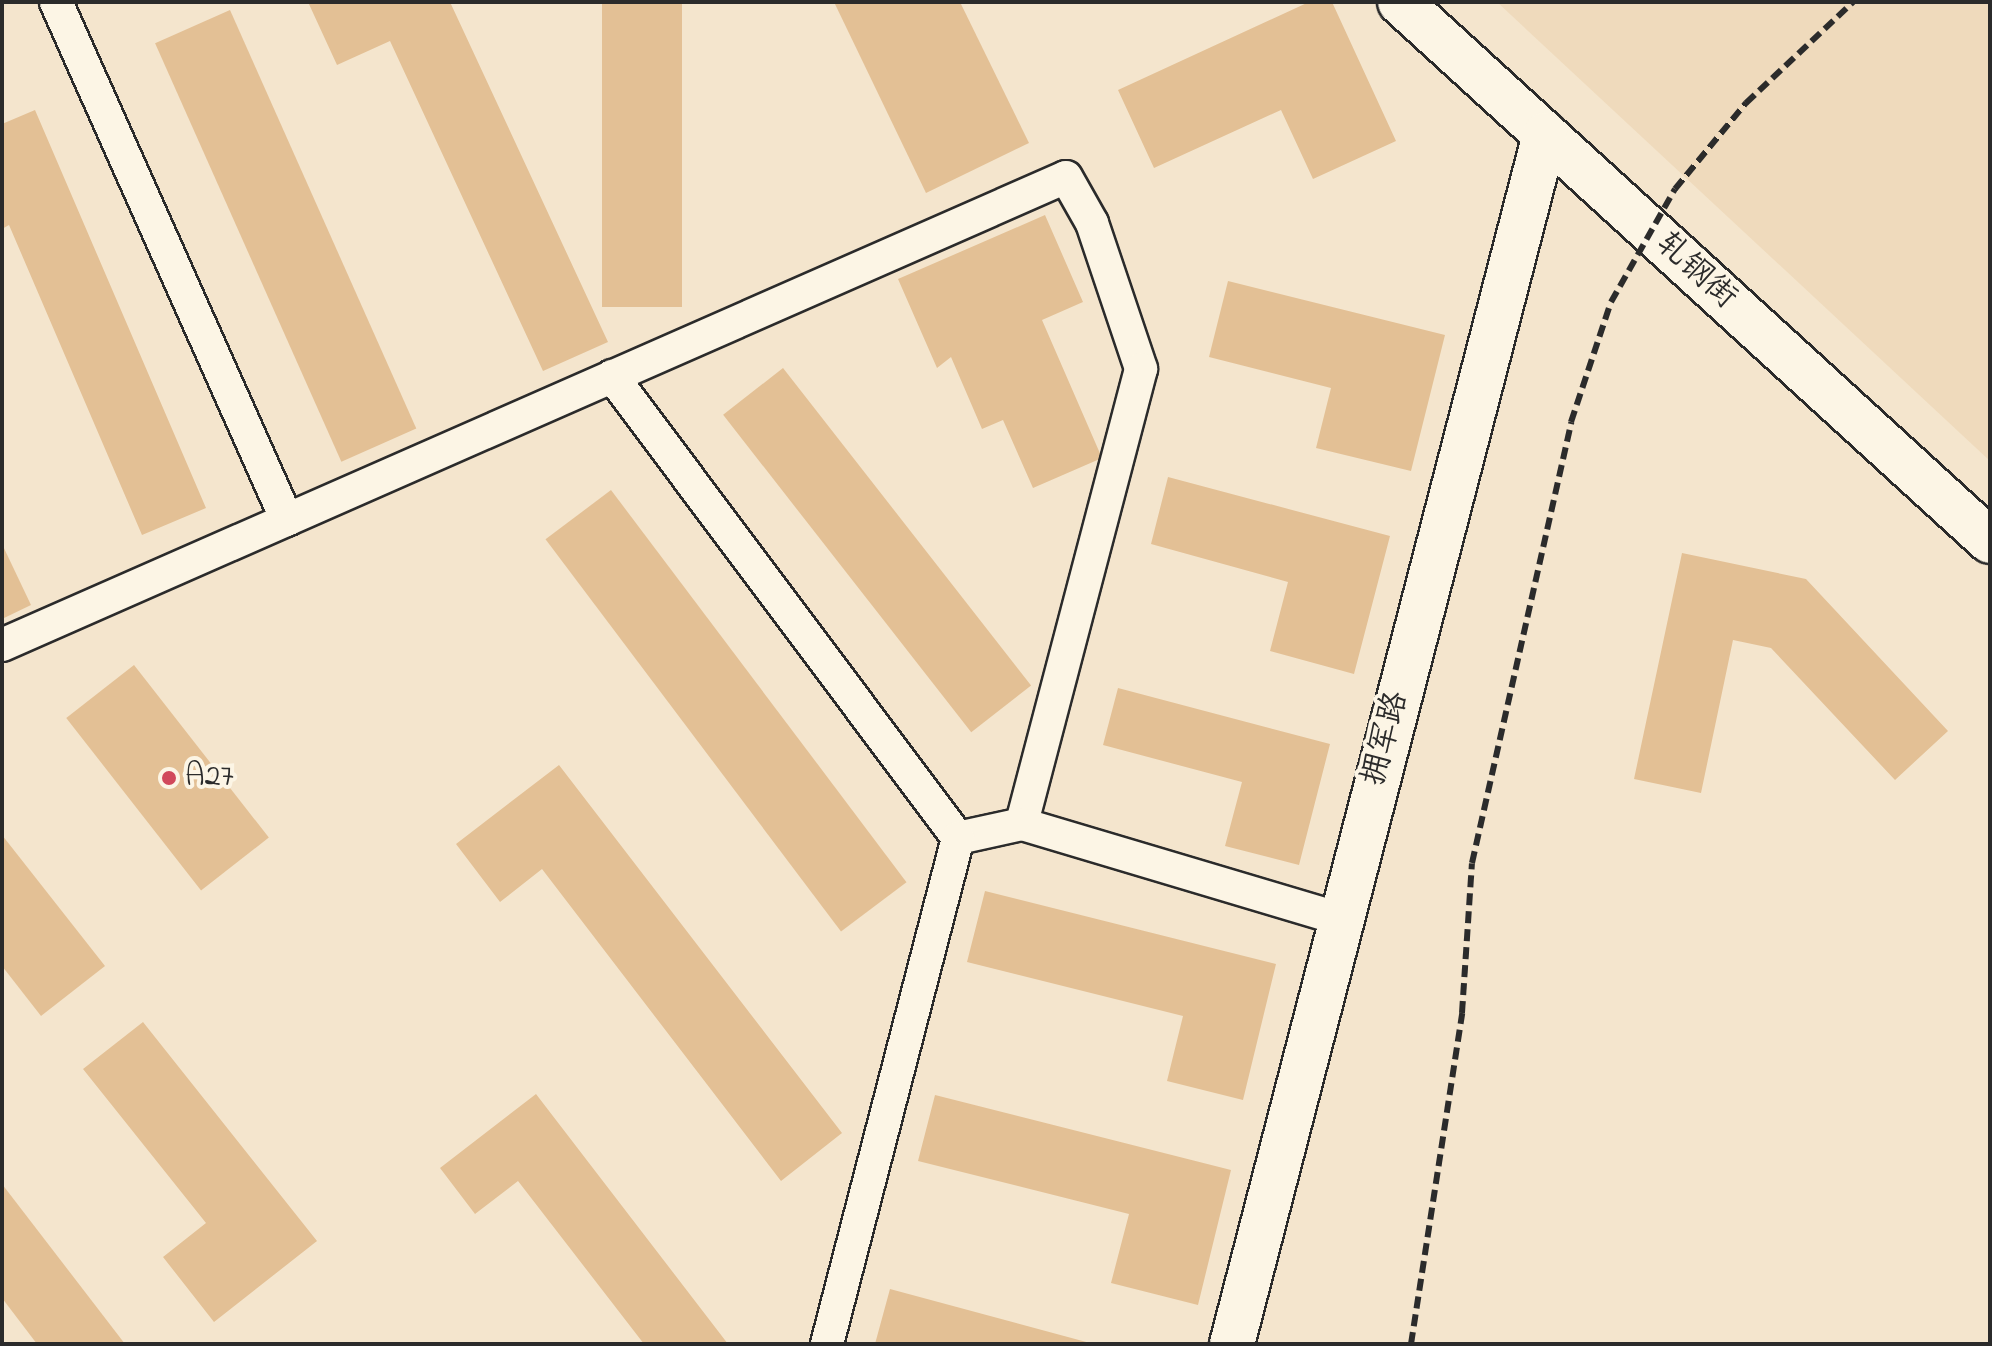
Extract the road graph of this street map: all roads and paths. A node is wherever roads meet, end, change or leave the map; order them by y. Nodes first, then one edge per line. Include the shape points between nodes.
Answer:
1 (56, 2) edge
2 (1400, 2) edge
3 (1545, 135) junction
4 (612, 376) junction
5 (287, 520) junction
6 (1990, 541) edge
7 (2, 645) edge
8 (1022, 824) junction
9 (958, 838) junction
10 (1340, 919) junction
11 (827, 1344) edge
12 (1232, 1344) edge

1 - 5 street
2 - 3 main road, 轧钢街
3 - 6 main road, 轧钢街
3 - 10 main road, 拥军路
4 - 5 street
4 - 8 street via 1066,177 1092,223 1141,369
4 - 9 street
5 - 7 street
8 - 9 street
8 - 10 street
9 - 11 street
10 - 12 main road, 拥军路

